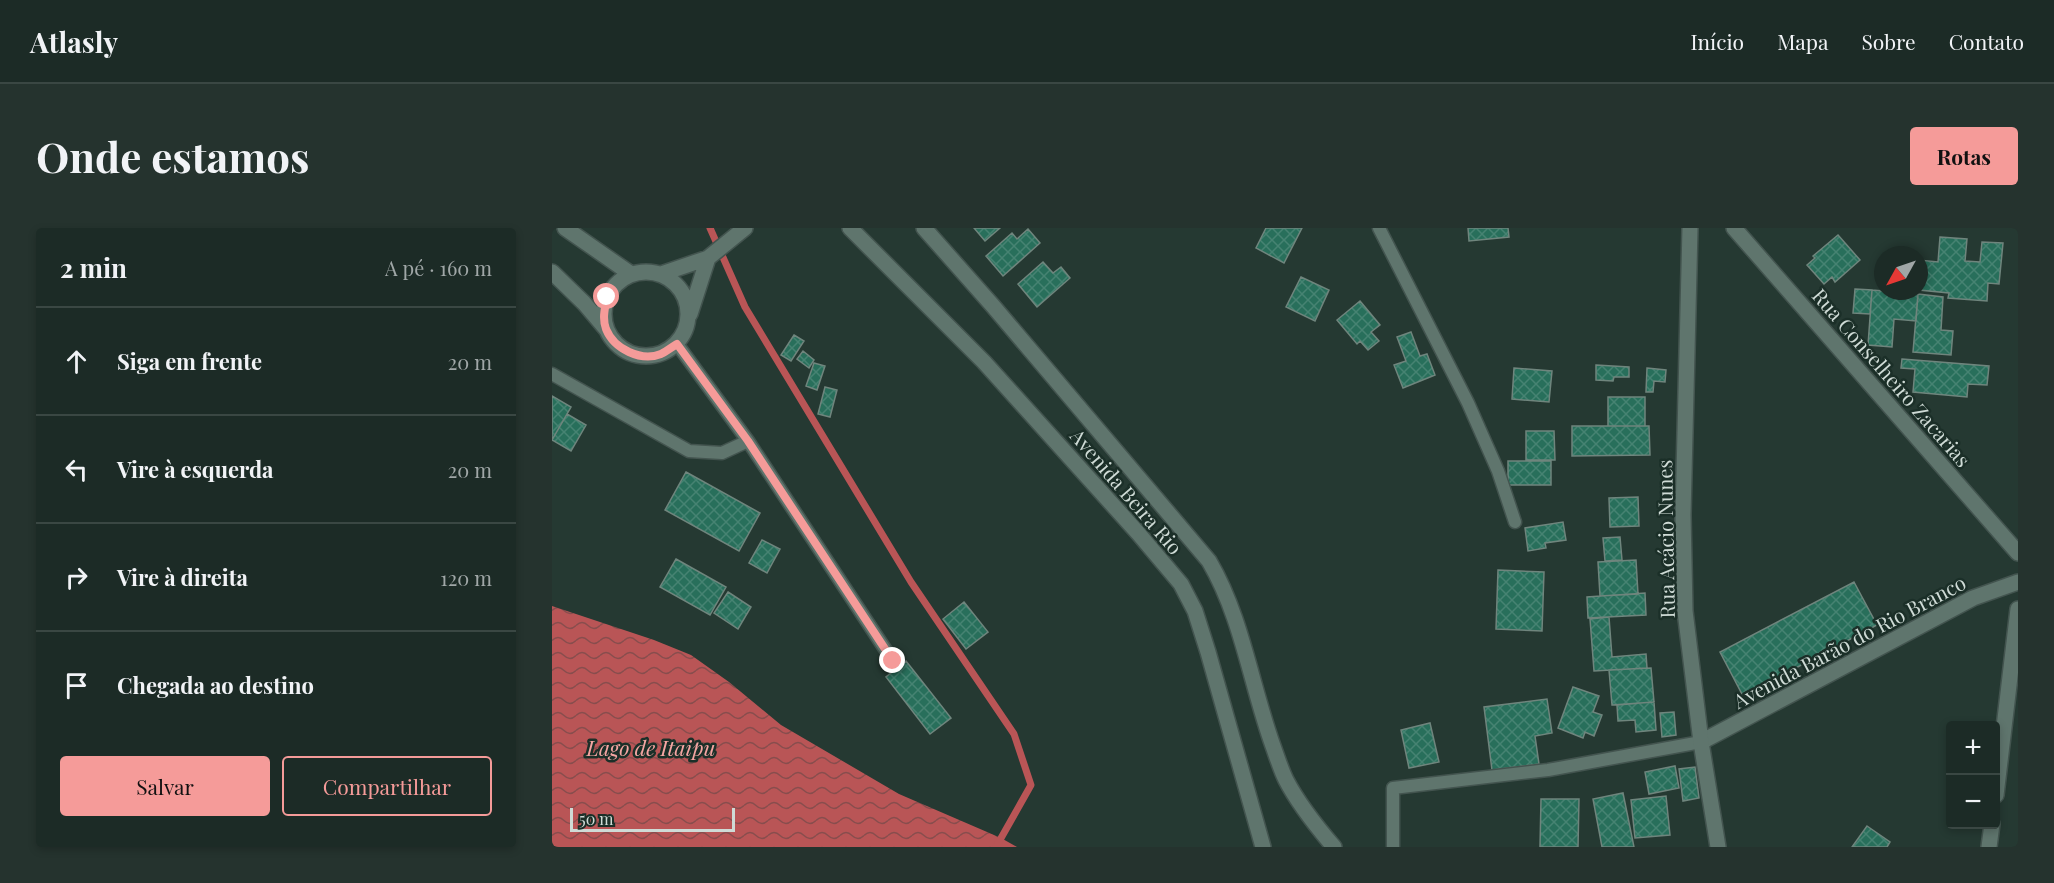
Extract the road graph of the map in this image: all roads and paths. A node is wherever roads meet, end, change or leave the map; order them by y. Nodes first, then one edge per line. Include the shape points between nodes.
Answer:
1 (565, 228) edge
2 (745, 228) edge
3 (850, 228) edge
4 (924, 228) edge
5 (1379, 228) edge
6 (1690, 228) edge
7 (1734, 228) edge
8 (709, 258) junction
9 (552, 272) edge
10 (631, 274) junction
11 (661, 274) junction
12 (689, 317) junction
13 (606, 330) junction
14 (677, 344) junction
15 (552, 374) edge
16 (748, 441) junction
17 (1515, 522) dead end
18 (2018, 553) edge
19 (2018, 582) edge
20 (2018, 609) edge
21 (893, 661) dead end
22 (1701, 742) junction
23 (1997, 775) edge
24 (1991, 829) edge
25 (1263, 847) edge
26 (1334, 847) edge
27 (1393, 847) edge
28 (1718, 847) edge
29 (1989, 847) edge

1 - 10 street
2 - 8 street
3 - 25 street, Avenida Beira Rio via 984,362 1181,584 1195,611 1208,652
4 - 26 street, Avenida Beira Rio via 1209,561 1232,606 1285,779 1306,814
5 - 17 lane via 1468,403
6 - 22 street, Rua Acácio Nunes via 1683,515 1685,610
7 - 18 street, Rua Conselheiro Zacarias
8 - 11 street
8 - 12 street
9 - 13 street
10 - 11 street
10 - 13 street via 616,283 607,297 603,313
11 - 12 street via 676,284 686,299
12 - 14 street
13 - 14 street via 619,347 638,356 660,355
14 - 16 lane
15 - 16 lane via 689,451 722,453
16 - 21 lane
19 - 22 street, Avenida Barão do Rio Branco via 1973,598
20 - 23 street
22 - 27 lane via 1548,770 1393,788
22 - 28 street, Rua Acácio Nunes
24 - 29 street

